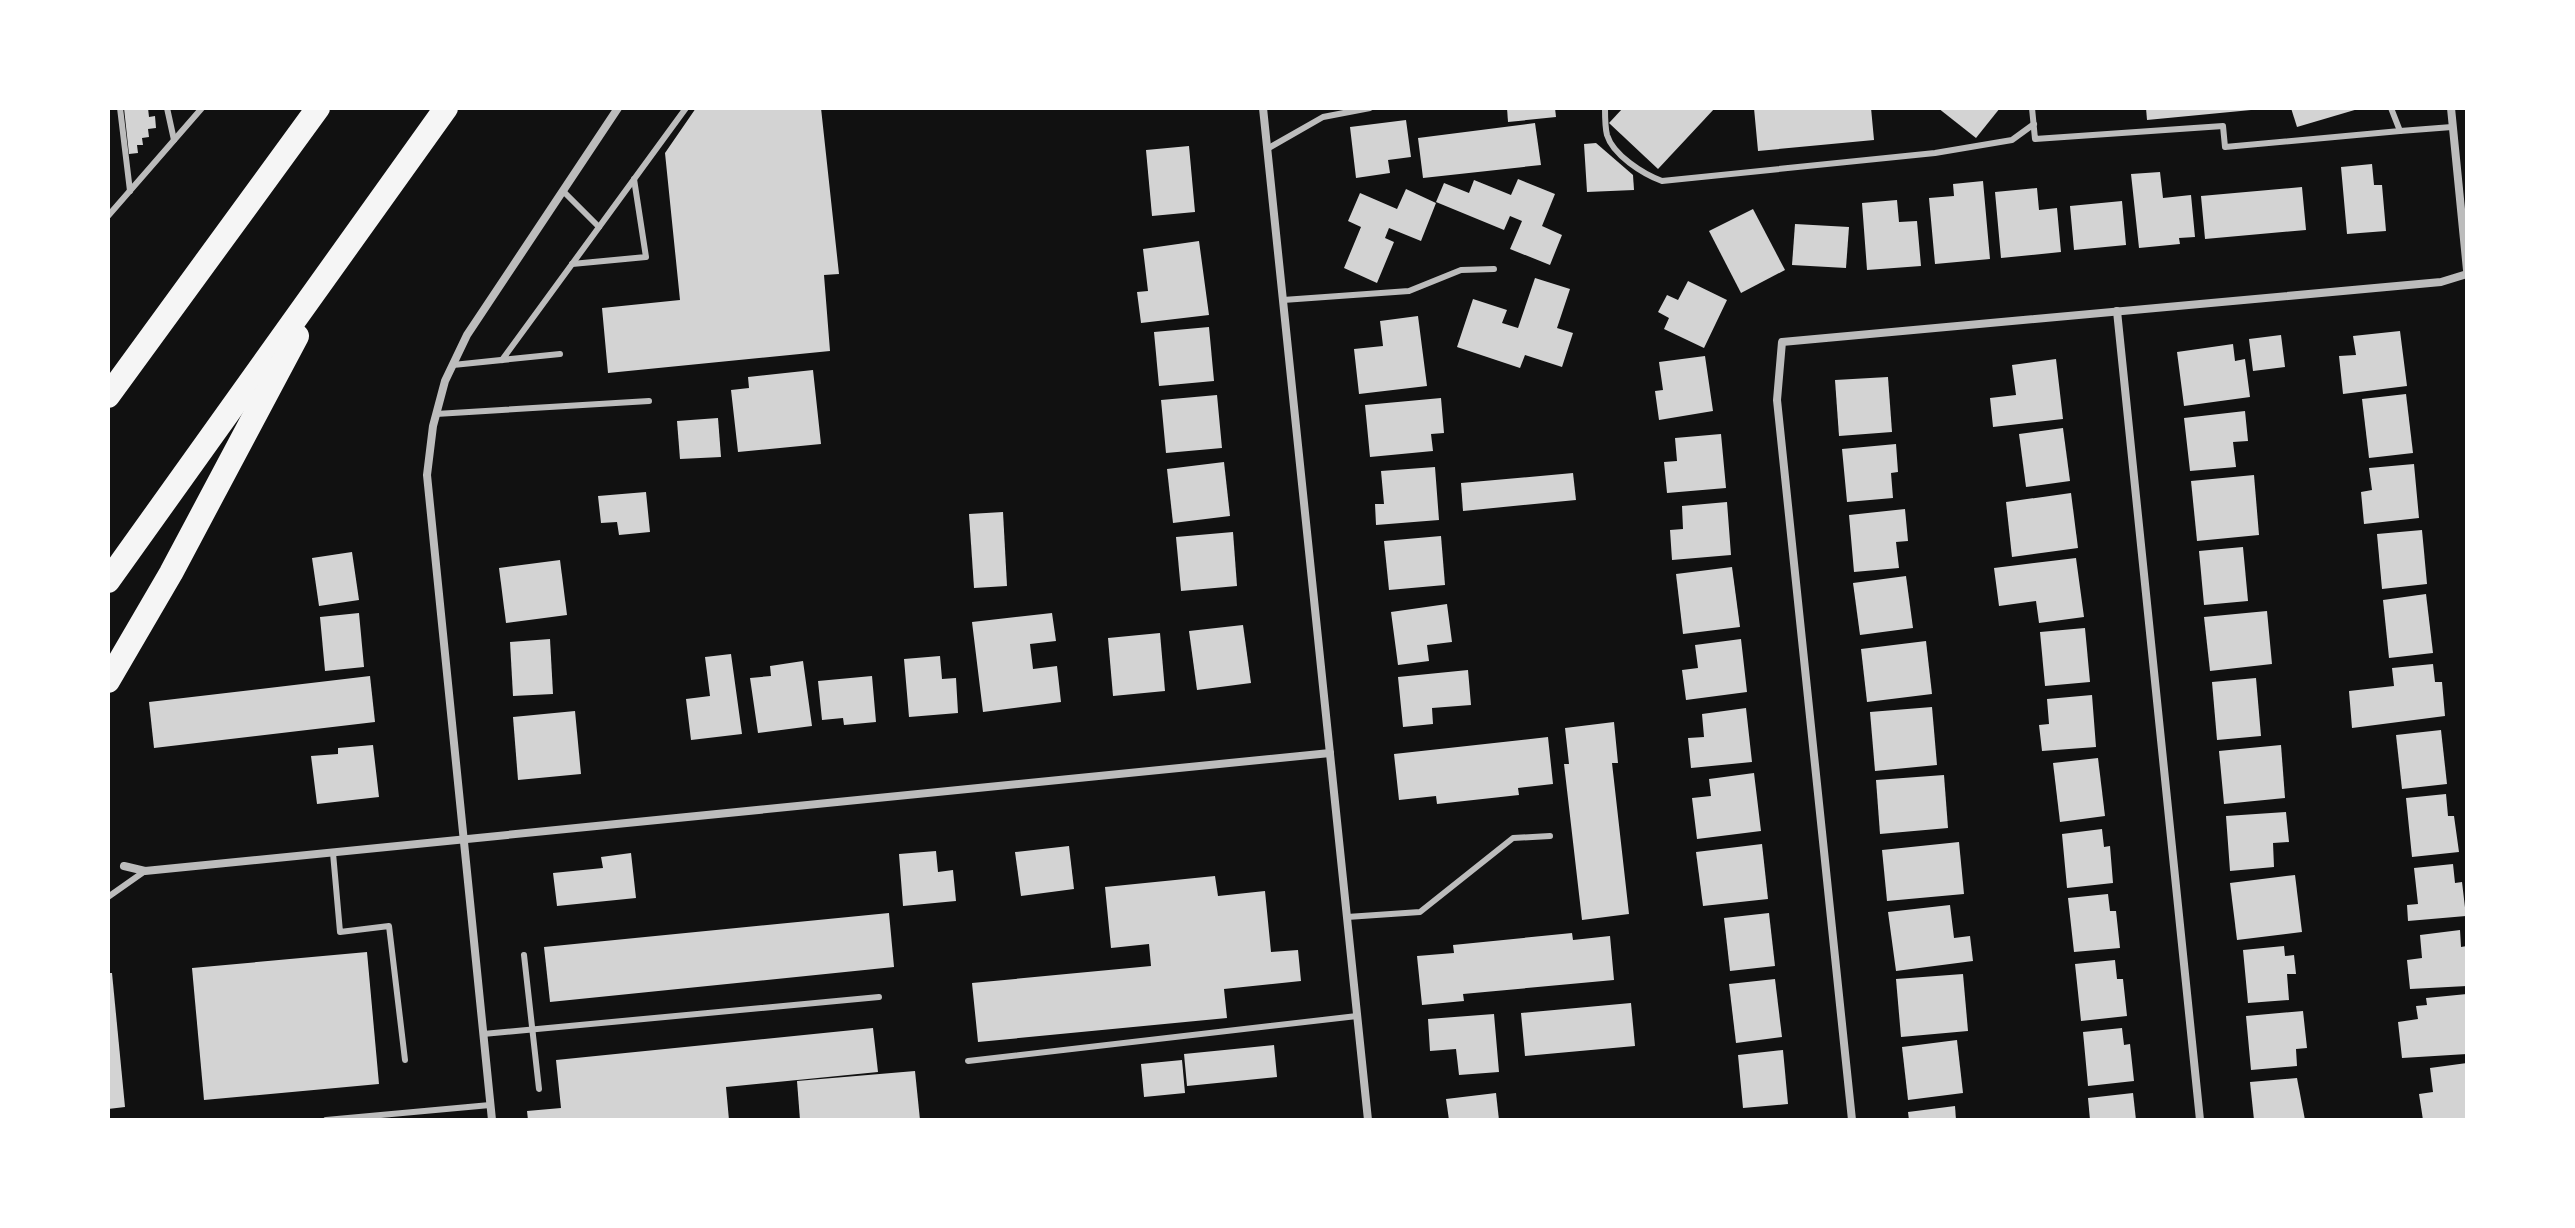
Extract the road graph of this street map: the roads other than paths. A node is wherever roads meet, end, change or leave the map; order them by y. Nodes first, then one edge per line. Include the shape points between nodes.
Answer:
1 (120, 108) edge
2 (167, 108) edge
3 (202, 108) edge
4 (318, 108) edge
5 (446, 108) edge
6 (618, 108) edge
7 (686, 108) edge
8 (1263, 108) edge
9 (1370, 108) edge
10 (1605, 108) edge
11 (2032, 108) edge
12 (2391, 108) edge
13 (2451, 108) edge
14 (2034, 124) junction
15 (2452, 127) junction
16 (2400, 131) junction
17 (174, 141) junction
18 (1267, 149) junction
19 (634, 179) junction
20 (130, 191) junction
21 (563, 191) junction
22 (108, 216) edge
23 (599, 227) junction
24 (572, 264) junction
25 (1494, 269) dead end
26 (2467, 272) edge
27 (323, 283) junction
28 (1283, 300) junction
29 (2117, 311) junction
30 (560, 354) dead end
31 (502, 360) junction
32 (453, 365) junction
33 (108, 396) edge
34 (649, 401) dead end
35 (436, 414) junction
36 (108, 581) edge
37 (108, 681) edge
38 (1330, 753) junction
39 (1550, 836) dead end
40 (462, 839) junction
41 (333, 853) junction
42 (124, 866) dead end
43 (145, 871) junction
44 (108, 897) edge
45 (1347, 917) junction
46 (524, 955) dead end
47 (879, 997) dead end
48 (1357, 1016) junction
49 (533, 1030) junction
50 (483, 1034) junction
51 (405, 1060) dead end
52 (968, 1061) dead end
53 (539, 1089) dead end
54 (490, 1105) junction
55 (427, 1111) junction
56 (326, 1120) edge
57 (428, 1120) edge
58 (492, 1120) edge
59 (1368, 1120) edge
60 (1852, 1120) edge
61 (2200, 1120) edge

1 - 20 lane
2 - 17 lane
3 - 17 lane
4 - 33 highway
5 - 27 highway
6 - 21 street
7 - 19 lane
8 - 18 street
9 - 18 lane via 1323,117
10 - 14 lane via 1607,136 1619,152 1662,181 1935,153 2012,140
11 - 14 lane
12 - 16 lane
13 - 15 street
14 - 16 lane via 2035,139 2223,126 2225,147
15 - 16 lane
15 - 26 street
17 - 20 lane
18 - 28 street
19 - 23 lane
19 - 24 lane via 646,257
20 - 22 lane
21 - 23 lane
21 - 32 street via 467,335
23 - 24 lane
24 - 31 lane
25 - 28 lane via 1461,270 1409,291
26 - 29 street via 2441,282
27 - 36 highway
27 - 37 highway via 246,435
28 - 38 street
29 - 60 street via 1782,342 1777,400
29 - 61 street
30 - 31 lane
31 - 32 lane
32 - 35 street
34 - 35 lane
35 - 40 street via 427,475
38 - 40 street
38 - 45 street
39 - 45 lane via 1513,838 1420,912
40 - 41 street
40 - 50 street
41 - 43 street
41 - 51 lane via 340,932 389,926
42 - 43 street
43 - 44 lane
45 - 48 street
46 - 49 lane
47 - 49 lane
48 - 52 lane
48 - 59 street
49 - 50 lane
49 - 53 lane
50 - 54 street
54 - 55 lane
54 - 58 street
55 - 56 lane
55 - 57 lane

